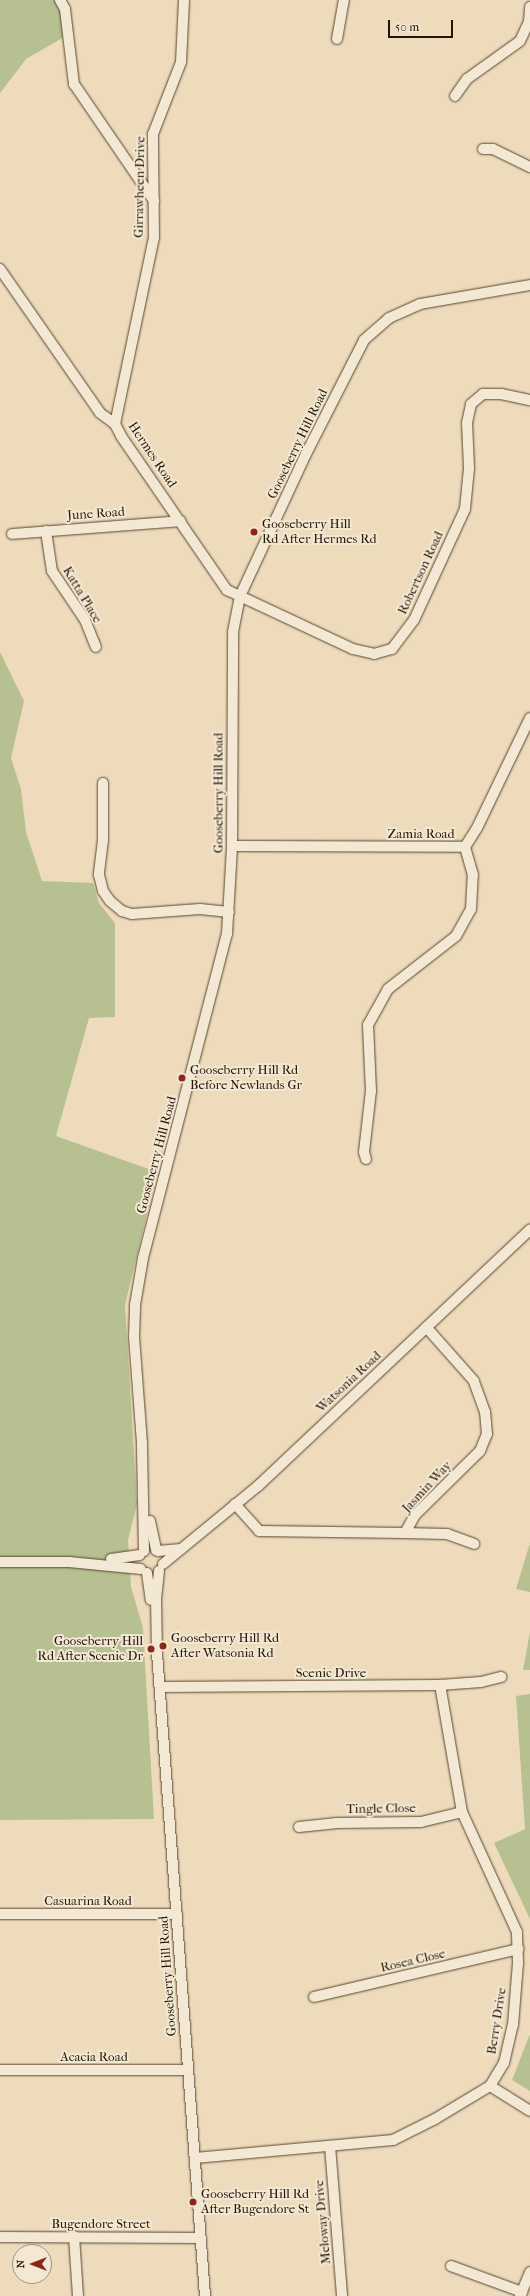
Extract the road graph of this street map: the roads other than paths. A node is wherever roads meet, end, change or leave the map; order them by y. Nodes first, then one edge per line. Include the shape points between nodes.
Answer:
1 (60, 0) edge
2 (184, 0) edge
3 (344, 0) edge
4 (530, 7) edge
5 (337, 39) dead end
6 (455, 96) dead end
7 (483, 149) dead end
8 (530, 166) edge
9 (155, 201) junction
10 (0, 269) edge
11 (530, 285) edge
12 (530, 400) edge
13 (115, 424) junction
14 (181, 521) junction
15 (46, 531) junction
16 (12, 534) dead end
17 (240, 596) junction
18 (96, 647) dead end
19 (530, 718) edge
20 (103, 783) dead end
21 (232, 846) junction
22 (465, 847) junction
23 (230, 912) junction
24 (366, 1159) dead end
25 (530, 1230) edge
26 (426, 1327) junction
27 (142, 1443) junction
28 (235, 1504) junction
29 (405, 1533) junction
30 (474, 1544) dead end
31 (182, 1549) junction
32 (157, 1550) junction
33 (142, 1553) junction
34 (0, 1562) edge
35 (69, 1562) junction
36 (161, 1567) junction
37 (144, 1571) junction
38 (157, 1654) junction
39 (501, 1677) dead end
40 (440, 1685) junction
41 (160, 1687) junction
42 (462, 1812) junction
43 (299, 1827) dead end
44 (0, 1914) edge
45 (177, 1914) junction
46 (518, 1949) junction
47 (314, 1997) dead end
48 (0, 2070) edge
49 (188, 2070) junction
50 (490, 2086) junction
51 (530, 2111) edge
52 (330, 2146) junction
53 (195, 2158) junction
54 (74, 2236) junction
55 (0, 2237) edge
56 (201, 2238) junction
57 (451, 2266) dead end
58 (530, 2272) edge
59 (521, 2294) edge
60 (78, 2296) edge
61 (205, 2296) edge
62 (342, 2296) edge

1 - 9 street via 65,9 74,84
2 - 9 street, Girrawheen Drive via 181,62 153,134
3 - 5 street
4 - 6 street via 529,22 520,40 468,79
7 - 8 street via 493,149
9 - 13 street, Girrawheen Drive via 154,238
10 - 13 street, Hermes Road via 100,413
11 - 17 street, Gooseberry Hill Road via 420,304 389,318 364,340 306,454
12 - 17 street, Robertson Road via 501,394 483,394 472,404 467,423 470,468 465,509 414,620 392,649 374,654 353,649
13 - 14 street, Hermes Road
14 - 15 street, June Road
14 - 17 street, Hermes Road via 223,585
15 - 16 street, June Road
15 - 18 street, Katta Place via 52,571 85,620
17 - 21 street, Gooseberry Hill Road via 233,632
19 - 22 street, Zamia Road via 477,828
20 - 23 street via 103,840 99,875 103,891 110,901 122,911 132,914 200,909
21 - 22 street, Zamia Road
21 - 23 street, Gooseberry Hill Road
22 - 24 street via 473,874 471,909 456,936 388,989 368,1025 371,1091 364,1152
23 - 27 street, Gooseberry Hill Road via 223,952 138,1280 133,1326
25 - 26 street, Watsonia Road
26 - 28 street, Watsonia Road via 258,1486
26 - 29 street, Jasmin Way via 474,1381 485,1412 487,1434 480,1451 415,1515
27 - 32 street, Gooseberry Hill Road via 148,1478 151,1532
27 - 33 street, Gooseberry Hill Road
28 - 29 street, Jasmin Way via 259,1531
28 - 31 street, Watsonia Road
29 - 30 street via 447,1534
31 - 32 street
31 - 36 street, Watsonia Road
32 - 33 street
32 - 36 street, Gooseberry Hill Road
33 - 35 street via 120,1559 88,1558
33 - 37 street, Gooseberry Hill Road via 138,1562
34 - 35 street
35 - 37 street
36 - 37 street
36 - 38 street, Gooseberry Hill Road via 156,1598
37 - 38 street, Gooseberry Hill Road via 152,1604 153,1639
38 - 41 street, Gooseberry Hill Road
39 - 40 street, Scenic Drive via 481,1682
40 - 41 street, Scenic Drive
40 - 42 street, Berry Drive
41 - 45 street, Gooseberry Hill Road
42 - 43 street, Tingle Close via 421,1822 335,1823
42 - 46 street, Berry Drive via 510,1913 517,1932
44 - 45 street, Casuarina Road
45 - 49 street, Gooseberry Hill Road
46 - 47 street, Rosea Close
46 - 50 street, Berry Drive via 513,2025 504,2063
48 - 49 street, Acacia Road
49 - 53 street, Gooseberry Hill Road
50 - 51 street
50 - 52 street, Berry Drive via 435,2120 393,2140
52 - 53 street, Berry Drive
52 - 62 street, Meloway Drive
53 - 56 street, Gooseberry Hill Road
54 - 55 street, Bugendore Street
54 - 56 street, Bugendore Street
54 - 60 street
56 - 61 street, Gooseberry Hill Road
57 - 59 street
58 - 59 street

